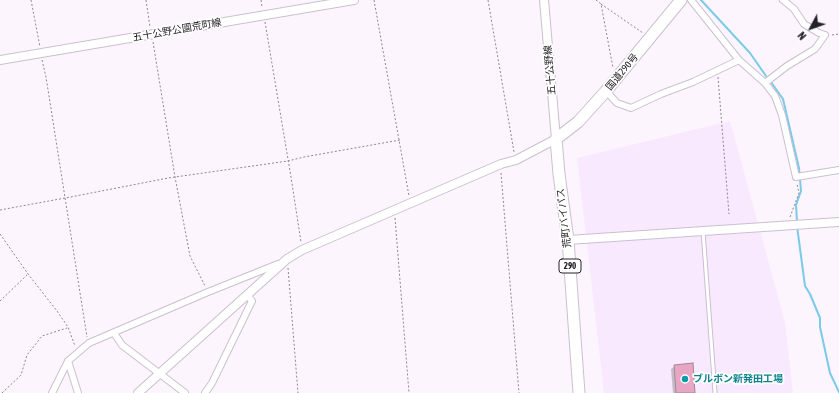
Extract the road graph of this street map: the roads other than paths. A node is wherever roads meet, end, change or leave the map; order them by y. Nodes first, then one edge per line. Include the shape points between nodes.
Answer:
1 (354, 0) edge
2 (544, 0) edge
3 (681, 0) edge
4 (691, 0) edge
5 (783, 0) edge
6 (0, 60) edge
7 (739, 60) junction
8 (765, 82) junction
9 (606, 92) junction
10 (556, 139) junction
11 (839, 170) edge
12 (839, 222) edge
13 (703, 231) junction
14 (568, 240) junction
15 (285, 261) junction
16 (247, 295) junction
17 (114, 333) junction
18 (68, 361) junction
19 (159, 374) junction
20 (52, 393) edge
21 (78, 393) edge
22 (138, 393) edge
23 (185, 393) edge
24 (205, 393) edge
25 (579, 393) edge
26 (715, 393) edge

1 - 6 street, 五十公野公園荒町線
2 - 10 street, 五十公野線
3 - 9 highway, 国道290号
4 - 7 street
5 - 8 street via 794,9 804,24 825,35 815,49
7 - 8 street
7 - 9 street via 631,108 617,103
8 - 11 street via 775,96 782,115 796,177
9 - 10 highway, 国道290号 via 578,122
10 - 14 highway, 荒町バイパス / 290
10 - 15 street via 516,160 501,164 302,250
12 - 13 street
13 - 14 street
13 - 26 lane
14 - 25 highway, 荒町バイパス / 290
15 - 16 street
15 - 17 street
16 - 19 street
16 - 24 street via 252,301
17 - 18 street via 89,343
17 - 19 street via 122,345
18 - 20 street
18 - 21 street
19 - 22 street
19 - 23 street

